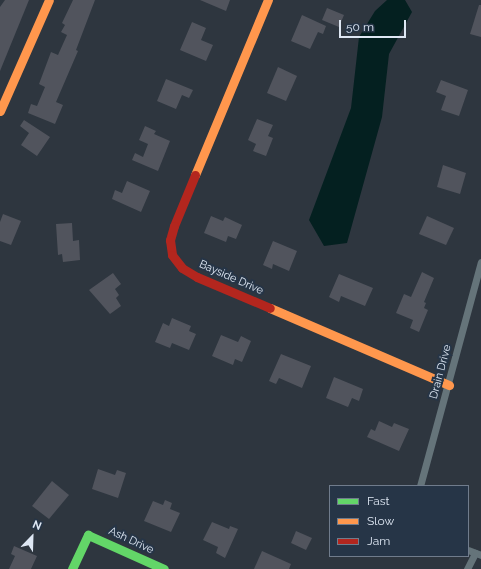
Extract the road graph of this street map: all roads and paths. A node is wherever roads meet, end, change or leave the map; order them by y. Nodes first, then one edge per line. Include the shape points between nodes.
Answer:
1 (49, 0) edge
2 (268, 0) edge
3 (1, 111) edge
4 (481, 262) edge
5 (449, 385) junction
6 (420, 485) edge
7 (478, 554) edge
8 (72, 569) edge
9 (164, 569) edge
10 (467, 569) edge

1 - 3 street
2 - 5 street, Bayside Drive via 174,226 170,240 172,255 182,268 197,277
4 - 5 street, Drain Drive
5 - 6 street, Drain Drive
7 - 10 street
8 - 9 street, Ash Drive via 88,534

